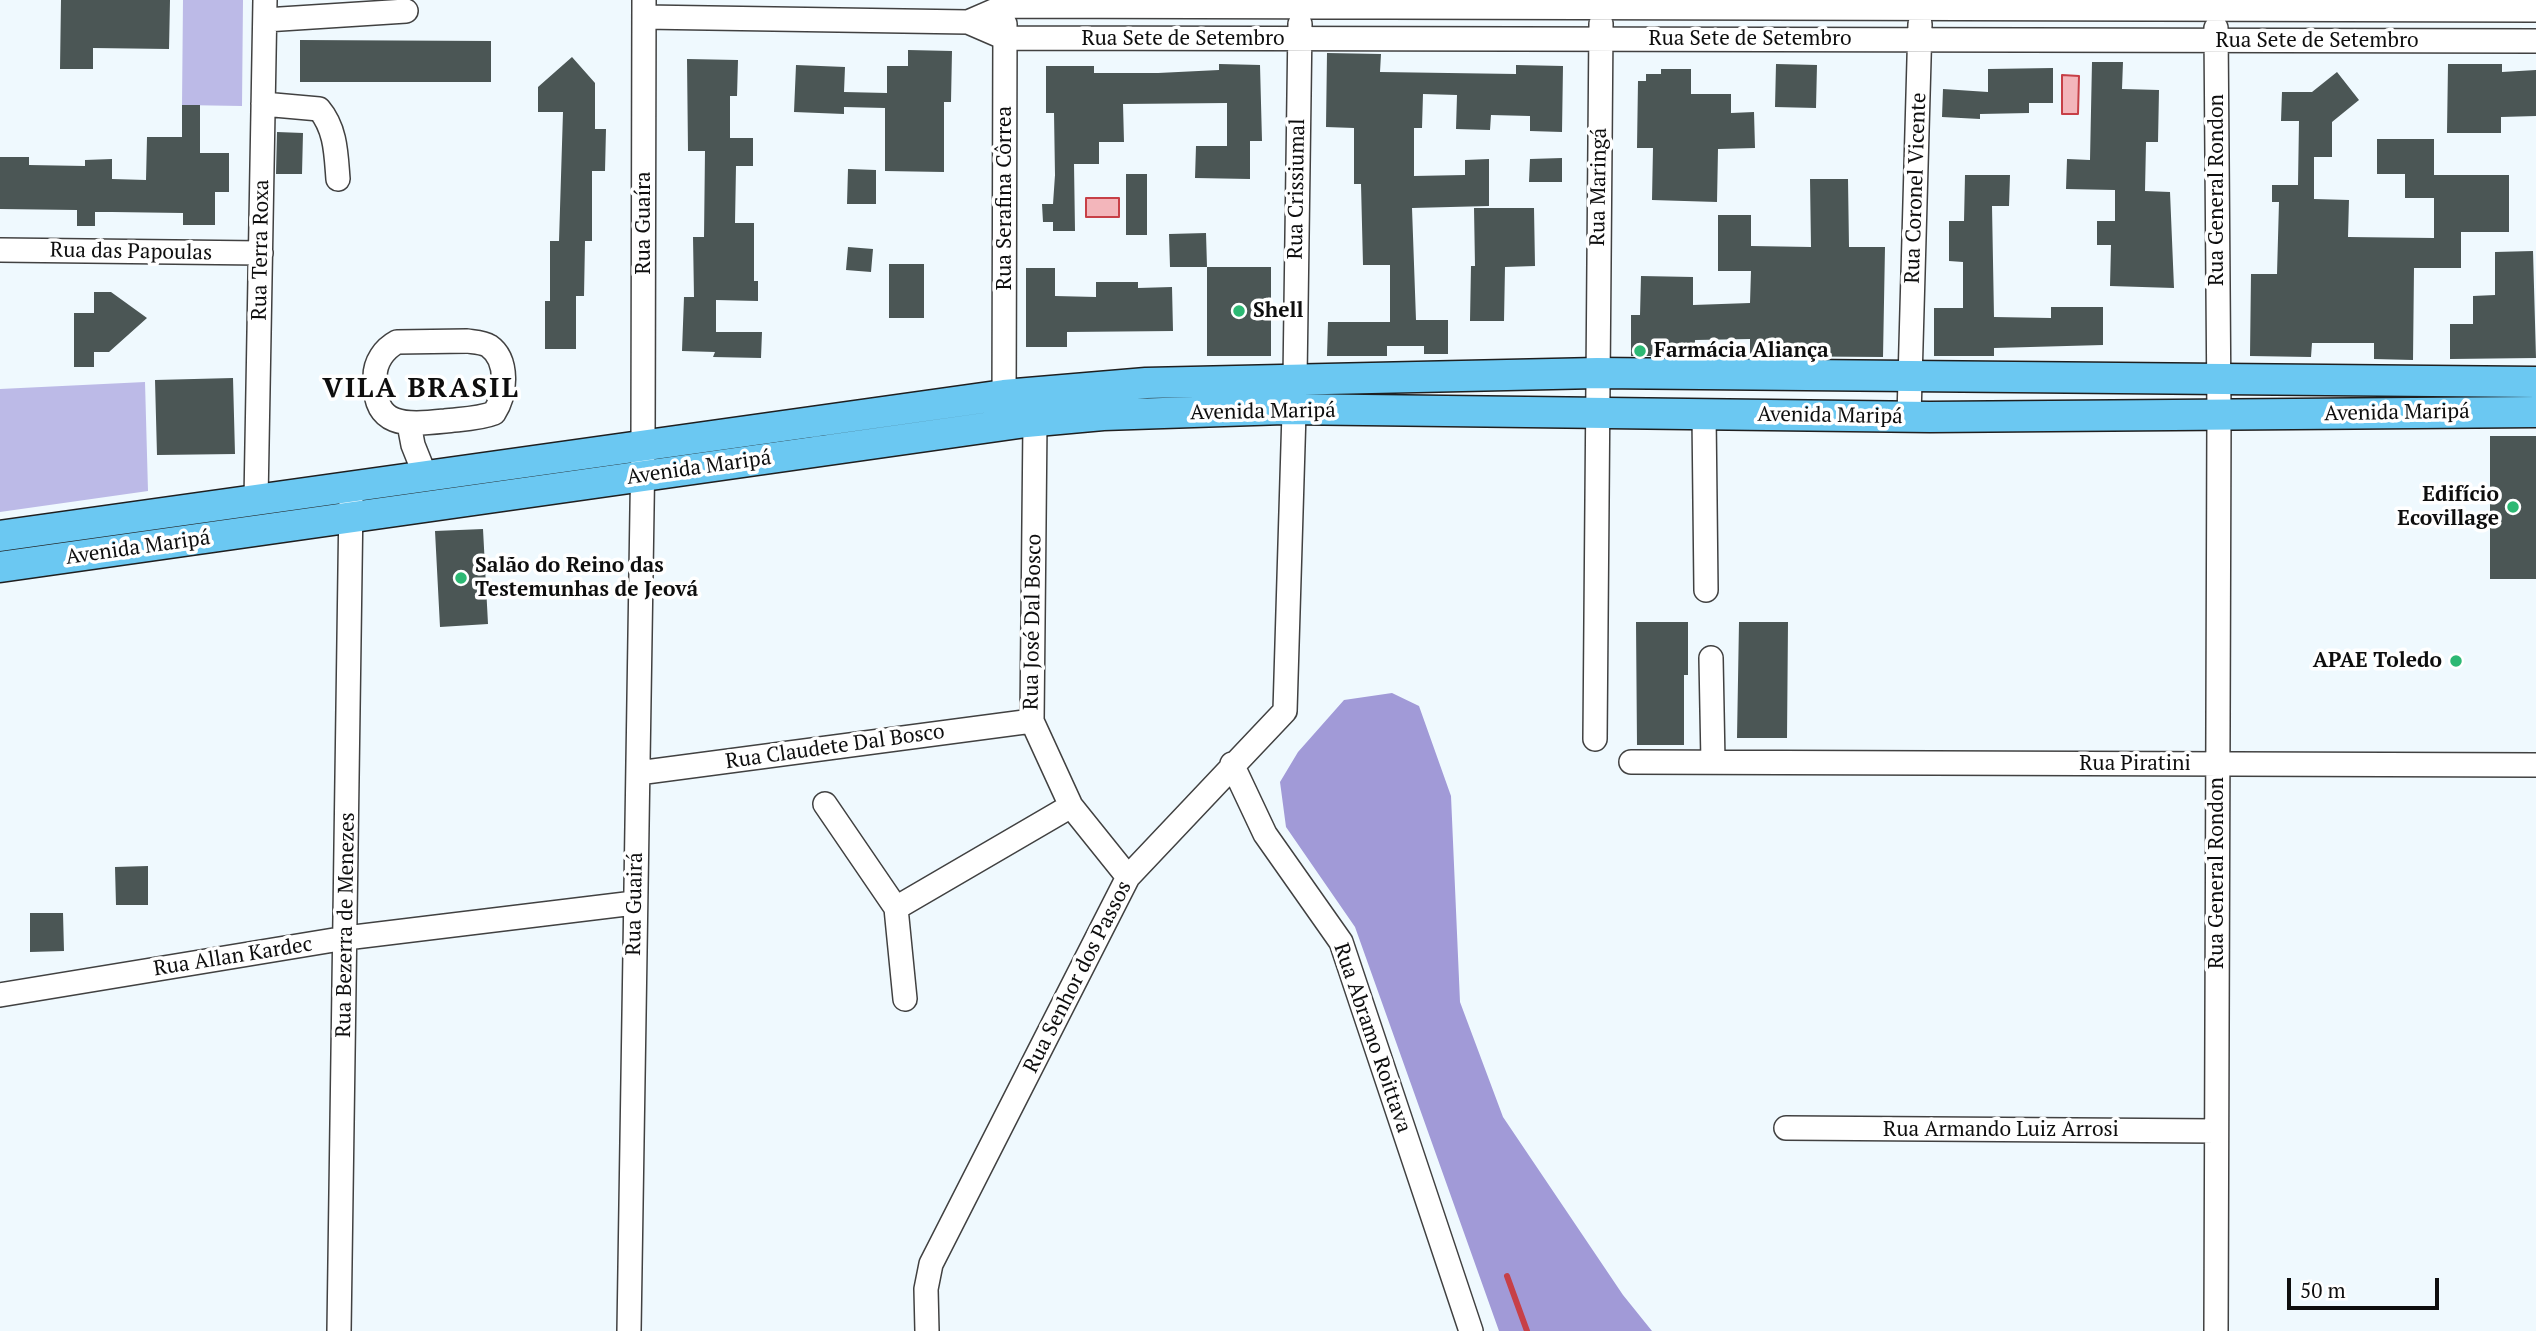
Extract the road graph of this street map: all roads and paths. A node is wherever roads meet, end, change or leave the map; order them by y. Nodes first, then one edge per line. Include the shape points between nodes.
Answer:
1 (1005, 3) edge
2 (1300, 3) edge
3 (1601, 4) edge
4 (1921, 4) edge
5 (2216, 5) edge
6 (644, 8) edge
7 (265, 10) edge
8 (2536, 10) edge
9 (407, 11) dead end
10 (968, 22) junction
11 (1005, 38) junction
12 (1601, 38) junction
13 (1299, 39) junction
14 (1920, 40) junction
15 (2216, 41) junction
16 (2536, 41) edge
17 (263, 104) junction
18 (338, 179) dead end
19 (0, 250) edge
20 (261, 253) junction
21 (1596, 373) junction
22 (1912, 376) junction
23 (1294, 379) junction
24 (2219, 379) junction
25 (2536, 382) edge
26 (1035, 392) junction
27 (991, 397) junction
28 (1293, 410) junction
29 (2536, 412) edge
30 (1595, 414) junction
31 (1704, 414) junction
32 (2219, 414) junction
33 (1909, 416) junction
34 (1035, 422) junction
35 (409, 424) junction
36 (991, 427) junction
37 (643, 446) junction
38 (425, 475) junction
39 (642, 476) junction
40 (351, 487) junction
41 (256, 500) junction
42 (429, 508) junction
43 (351, 518) junction
44 (0, 536) edge
45 (0, 567) edge
46 (1706, 590) dead end
47 (1711, 657) dead end
48 (1032, 721) junction
49 (1595, 739) dead end
50 (1631, 762) dead end
51 (1713, 762) junction
52 (1232, 764) junction
53 (2217, 765) junction
54 (2536, 765) edge
55 (638, 773) junction
56 (825, 804) dead end
57 (1072, 806) junction
58 (1128, 877) junction
59 (634, 903) junction
60 (896, 908) junction
61 (346, 938) junction
62 (0, 995) edge
63 (905, 999) dead end
64 (1786, 1128) dead end
65 (2216, 1131) junction
66 (339, 1331) edge
67 (629, 1331) edge
68 (927, 1331) edge
69 (1471, 1331) edge
70 (2216, 1331) edge

1 - 2 street, Rua Sete de Setembro
1 - 10 street, Rua Sete de Setembro
1 - 11 street, Rua Serafina Côrrea
2 - 3 street, Rua Sete de Setembro
2 - 13 street, Rua Crissiumal
3 - 4 street, Rua Sete de Setembro
3 - 12 street, Rua Maringá
4 - 5 street, Rua Sete de Setembro
4 - 14 street, Rua Coronel Vicente
5 - 8 street, Rua Sete de Setembro
5 - 15 street, Rua General Rondon
6 - 10 street, Rua Sete de Setembro
6 - 37 street, Rua Guaíra
7 - 9 street
7 - 17 street, Rua Terra Roxa
10 - 11 street, Rua Sete de Setembro
11 - 13 street, Rua Sete de Setembro
11 - 27 street, Rua Serafina Côrrea
12 - 13 street, Rua Sete de Setembro
12 - 14 street, Rua Sete de Setembro
12 - 21 street, Rua Maringá
13 - 23 street, Rua Crissiumal
14 - 15 street, Rua Sete de Setembro
14 - 22 street, Rua Coronel Vicente
15 - 16 street, Rua Sete de Setembro
15 - 24 street, Rua General Rondon
17 - 18 street via 319,109 329,122
17 - 20 street, Rua Terra Roxa
19 - 20 street, Rua das Papoulas
20 - 41 street, Rua Terra Roxa
21 - 22 main road, Avenida Maripá
21 - 23 main road, Avenida Maripá
21 - 30 main road via 1585,382 1584,397
22 - 24 main road, Avenida Maripá
22 - 33 main road via 1901,386
23 - 26 main road, Avenida Maripá via 1101,384
23 - 28 main road via 1277,392 1278,401
23 - 28 main road via 1310,387 1309,400
24 - 25 main road, Avenida Maripá
24 - 32 street, Rua General Rondon
26 - 27 main road, Avenida Maripá
26 - 34 main road via 1028,401
27 - 36 main road
27 - 37 main road, Avenida Maripá
28 - 30 main road, Avenida Maripá
28 - 34 main road, Avenida Maripá via 1103,415
28 - 52 street, Rua Senhor dos Passos via 1285,711
29 - 32 main road, Avenida Maripá
30 - 31 main road, Avenida Maripá
30 - 49 street
31 - 33 main road, Avenida Maripá
31 - 46 street
32 - 33 main road, Avenida Maripá
32 - 53 street, Rua General Rondon
34 - 36 main road, Avenida Maripá
34 - 48 street, Rua José Dal Bosco
35 - 35 street via 494,413 504,392 499,355 487,344 467,341 397,342 390,346 375,368 374,397 391,419
35 - 38 street
36 - 39 main road, Avenida Maripá
37 - 38 main road, Avenida Maripá
37 - 39 street, Rua Guaíra
38 - 40 main road, Avenida Maripá
38 - 42 main road via 421,498
39 - 42 main road, Avenida Maripá
39 - 55 street, Rua Guairá
40 - 41 main road, Avenida Maripá
40 - 43 street, Rua Bezerra de Menezes
41 - 44 main road, Avenida Maripá
42 - 43 main road, Avenida Maripá
43 - 45 main road, Avenida Maripá
43 - 61 street, Rua Bezerra de Menezes
47 - 51 street
48 - 55 street, Rua Claudete Dal Bosco
48 - 57 street, Rua José Dal Bosco
50 - 51 street, Rua Piratini
51 - 53 street, Rua Piratini
52 - 58 street, Rua Senhor dos Passos
52 - 69 street, Rua Abramo Roittava via 1265,834 1341,942
53 - 54 street, Rua Piratini
53 - 65 street, Rua General Rondon
55 - 59 street, Rua Guairá
56 - 60 street
57 - 58 street, Rua José Dal Bosco
57 - 60 street
58 - 68 street, Rua Senhor dos Passos via 931,1264 926,1289
59 - 61 street, Rua Allan Kardec
59 - 67 street, Rua Guairá
60 - 63 street
61 - 62 street, Rua Allan Kardec
61 - 66 street, Rua Bezerra de Menezes
64 - 65 street, Rua Armando Luiz Arrosi
65 - 70 street, Rua General Rondon

